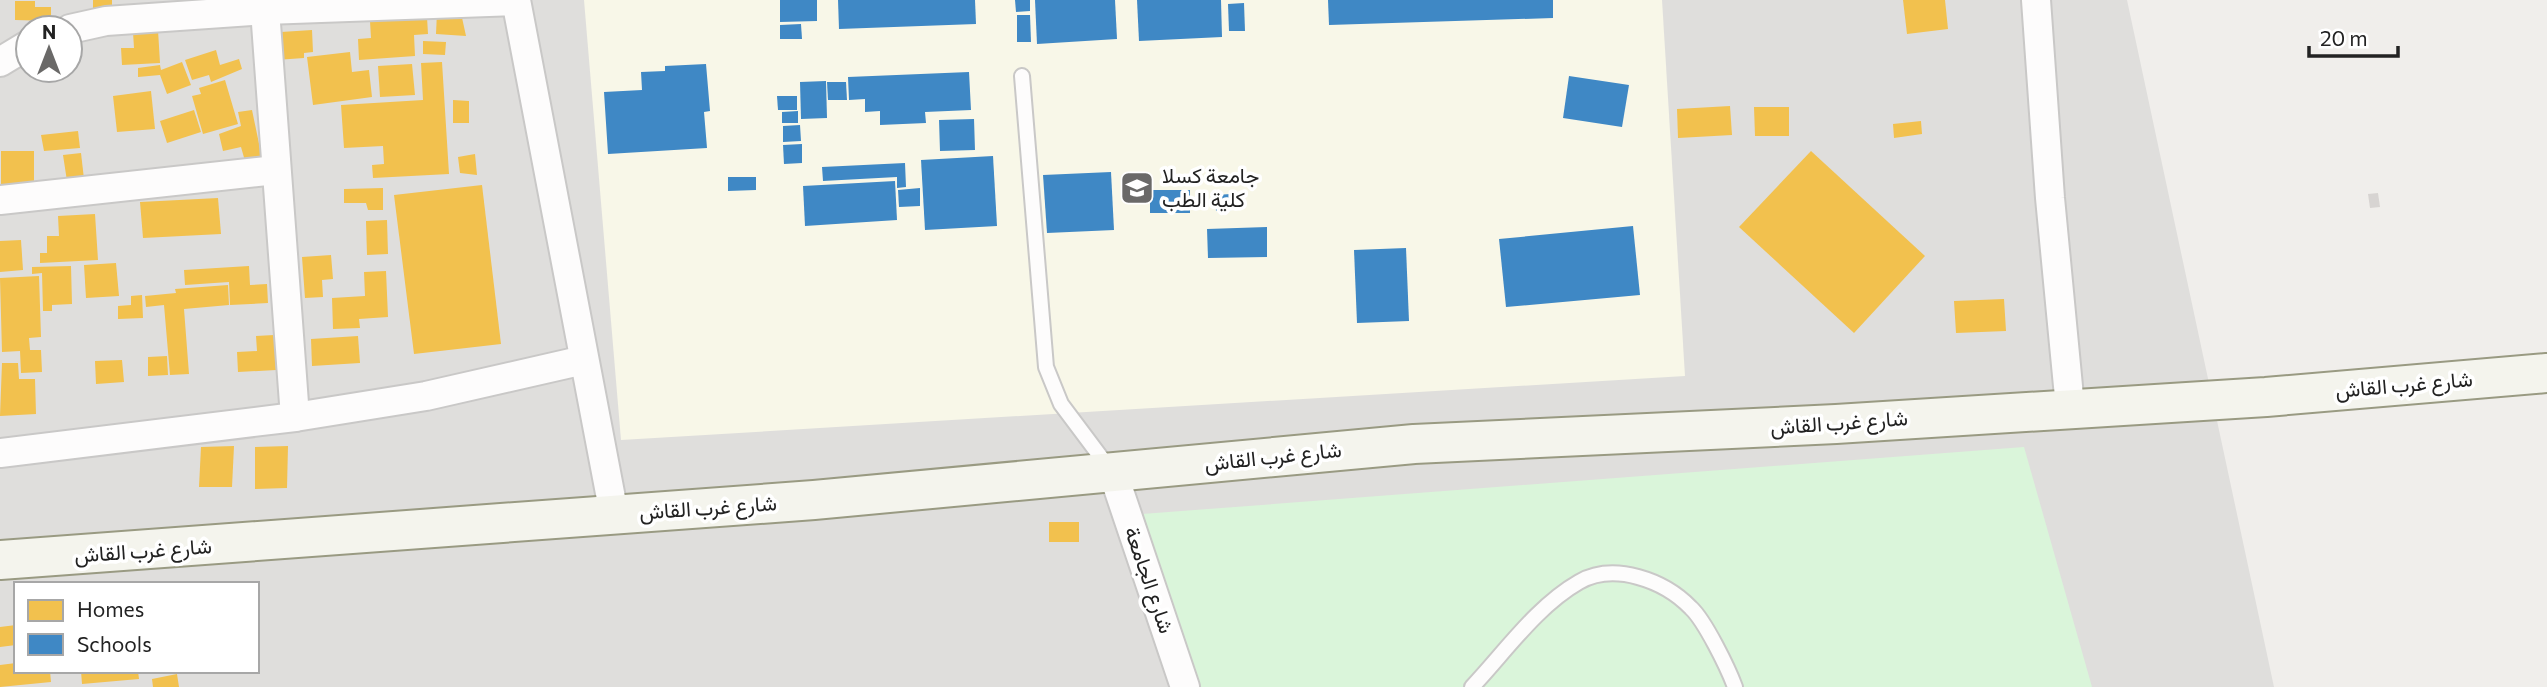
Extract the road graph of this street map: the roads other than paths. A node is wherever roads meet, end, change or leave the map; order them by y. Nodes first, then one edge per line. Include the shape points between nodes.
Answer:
1 (516, 0) edge
2 (2036, 0) edge
3 (265, 10) junction
4 (84, 26) edge
5 (1021, 76) dead end
6 (276, 170) junction
7 (0, 200) edge
8 (584, 360) junction
9 (2547, 373) edge
10 (2070, 407) junction
11 (295, 416) junction
12 (0, 453) edge
13 (1112, 473) junction
14 (614, 514) junction
15 (0, 560) edge
16 (1185, 687) edge
17 (1472, 687) edge
18 (1735, 687) edge

1 - 3 street
1 - 8 street
2 - 10 street
3 - 4 street
3 - 6 street
5 - 13 lane via 1046,368 1060,404
6 - 7 street
6 - 11 street
8 - 11 street via 426,396
8 - 14 street
9 - 10 main road, شارع غرب القاش via 2266,397
10 - 13 main road, شارع غرب القاش via 1836,424 1415,444
11 - 12 street
13 - 14 main road, شارع غرب القاش
13 - 16 street, شارع الجامعة
14 - 15 main road, شارع غرب القاش
17 - 18 lane via 1553,601 1581,581 1617,572 1648,579 1691,608

